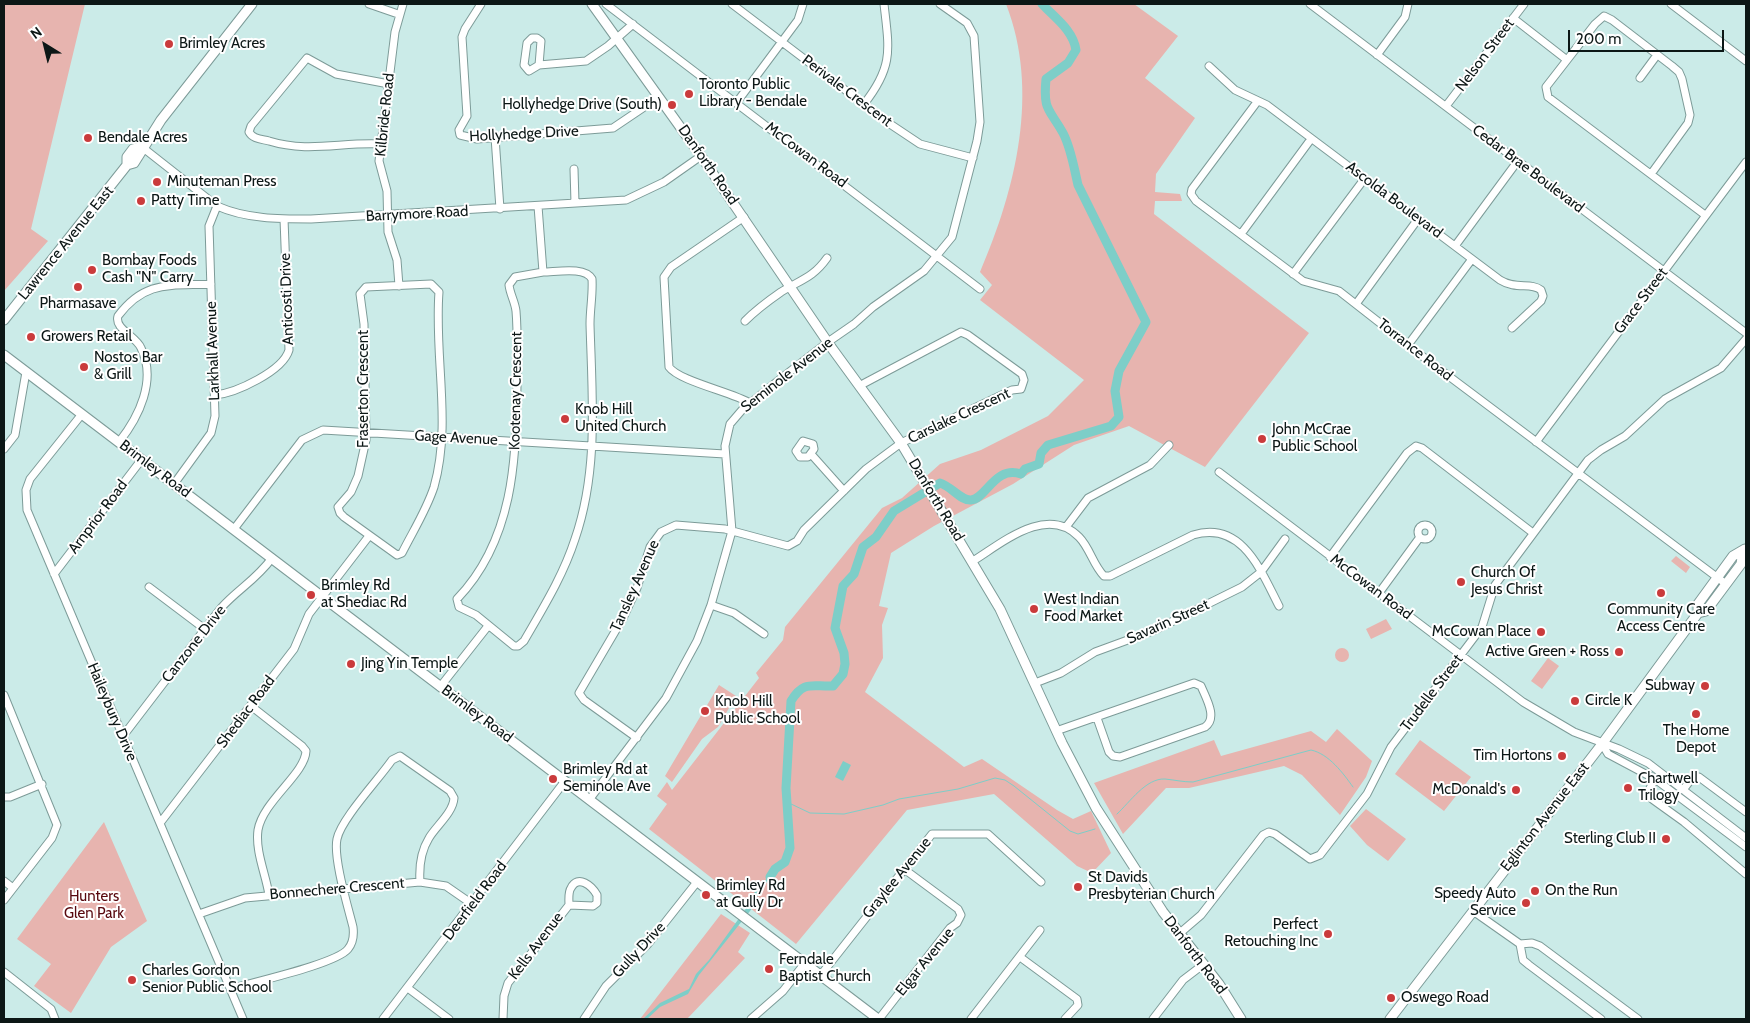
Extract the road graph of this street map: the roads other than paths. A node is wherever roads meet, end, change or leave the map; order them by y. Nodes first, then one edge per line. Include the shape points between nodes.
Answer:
1 (252, 4) edge
2 (369, 4) edge
3 (403, 4) edge
4 (481, 4) edge
5 (592, 4) edge
6 (606, 4) edge
7 (732, 4) edge
8 (803, 4) edge
9 (884, 4) edge
10 (940, 4) edge
11 (1310, 4) edge
12 (1408, 4) edge
13 (1524, 4) edge
14 (1671, 4) edge
15 (398, 14) junction
16 (1513, 18) junction
17 (633, 24) junction
18 (617, 38) junction
19 (782, 42) junction
20 (1377, 55) junction
21 (1657, 55) junction
22 (1567, 60) junction
23 (1746, 61) edge
24 (539, 65) dead end
25 (1209, 66) dead end
26 (1640, 78) dead end
27 (389, 84) junction
28 (659, 97) junction
29 (737, 102) junction
30 (1256, 102) junction
31 (864, 104) junction
32 (1446, 106) junction
33 (495, 137) junction
34 (1311, 139) junction
35 (380, 144) junction
36 (142, 147) junction
37 (701, 156) junction
38 (972, 158) junction
39 (1517, 162) junction
40 (1746, 162) edge
41 (574, 169) dead end
42 (1651, 174) junction
43 (1365, 178) junction
44 (575, 203) junction
45 (217, 206) junction
46 (538, 206) junction
47 (500, 209) junction
48 (388, 214) junction
49 (1706, 215) junction
50 (744, 217) junction
51 (284, 219) junction
52 (1418, 219) junction
53 (1241, 234) junction
54 (1455, 246) junction
55 (937, 256) junction
56 (827, 258) dead end
57 (1472, 259) junction
58 (543, 272) junction
59 (1663, 272) junction
60 (1293, 274) junction
61 (211, 284) junction
62 (399, 286) junction
63 (792, 287) junction
64 (980, 289) dead end
65 (1356, 304) junction
66 (4, 320) edge
67 (744, 321) dead end
68 (1512, 328) dead end
69 (1746, 333) edge
70 (1746, 339) edge
71 (828, 342) junction
72 (1408, 345) junction
73 (4, 355) edge
74 (26, 372) junction
75 (859, 386) junction
76 (216, 395) junction
77 (750, 403) junction
78 (82, 414) junction
79 (367, 432) junction
80 (442, 437) junction
81 (516, 441) junction
82 (120, 442) junction
83 (1536, 442) junction
84 (901, 443) junction
85 (1169, 445) dead end
86 (592, 446) junction
87 (4, 449) edge
88 (725, 454) junction
89 (811, 454) dead end
90 (142, 459) junction
91 (1219, 472) dead end
92 (1579, 473) junction
93 (174, 484) junction
94 (844, 490) junction
95 (1066, 527) junction
96 (234, 529) junction
97 (732, 531) junction
98 (1534, 533) junction
99 (369, 536) junction
100 (1420, 537) dead end
101 (1285, 539) dead end
102 (1745, 549) edge
103 (1330, 557) junction
104 (272, 558) junction
105 (973, 562) junction
106 (1261, 572) junction
107 (54, 574) junction
108 (1717, 577) junction
109 (1726, 584) junction
110 (149, 587) dead end
111 (1379, 593) junction
112 (323, 596) junction
113 (712, 605) junction
114 (1279, 606) dead end
115 (1698, 613) junction
116 (488, 626) junction
117 (206, 630) junction
118 (764, 634) dead end
119 (1461, 655) junction
120 (1035, 684) junction
121 (440, 687) junction
122 (4, 695) edge
123 (251, 706) junction
124 (1097, 718) junction
125 (1056, 731) junction
126 (123, 736) junction
127 (636, 738) junction
128 (1602, 744) junction
129 (1655, 779) junction
130 (565, 781) junction
131 (42, 784) junction
132 (1682, 790) junction
133 (4, 797) edge
134 (590, 800) junction
135 (1746, 812) edge
136 (160, 824) junction
137 (1746, 838) edge
138 (1746, 847) edge
139 (904, 869) junction
140 (1746, 874) edge
141 (4, 881) edge
142 (420, 882) junction
143 (697, 882) junction
144 (1041, 882) dead end
145 (13, 888) junction
146 (344, 888) junction
147 (269, 896) junction
148 (4, 900) edge
149 (472, 904) junction
150 (569, 905) junction
151 (1473, 911) junction
152 (199, 914) junction
153 (1040, 930) dead end
154 (1180, 933) junction
155 (1520, 944) junction
156 (1020, 957) junction
157 (804, 963) junction
158 (1204, 964) junction
159 (4, 972) edge
160 (820, 976) junction
161 (231, 989) junction
162 (408, 989) junction
163 (55, 1019) edge
164 (243, 1019) edge
165 (383, 1019) edge
166 (449, 1019) edge
167 (503, 1019) edge
168 (584, 1019) edge
169 (751, 1019) edge
170 (878, 1019) edge
171 (971, 1019) edge
172 (1065, 1019) edge
173 (1153, 1019) edge
174 (1240, 1019) edge
175 (1390, 1019) edge
176 (1600, 1019) edge
177 (1638, 1019) edge

1 - 36 main road, Lawrence Avenue East
2 - 15 street
3 - 15 street, Kilbride Road
4 - 33 street, Hollyhedge Drive via 462,37 467,116 459,130 460,136 468,139
5 - 18 main road, Danforth Road
6 - 17 street, McCowan Road
7 - 19 street, Perivale Crescent
8 - 19 street via 798,20
9 - 31 street via 888,61 879,83
10 - 38 street, Seminole Avenue via 967,23 974,36 980,122
11 - 20 street, Cedar Brae Boulevard
12 - 20 street via 1405,17
13 - 16 street, Nelson Street
14 - 23 street
15 - 27 street, Kilbride Road
16 - 22 street
16 - 32 street, Nelson Street
17 - 18 street
17 - 29 street, McCowan Road
18 - 24 street via 586,61
18 - 28 main road, Danforth Road
19 - 29 street
19 - 31 street, Perivale Crescent
20 - 32 street, Cedar Brae Boulevard
21 - 22 street via 1604,16 1594,24
21 - 26 street
21 - 42 street via 1679,72 1690,115 1688,124
22 - 42 street via 1546,87 1548,97
25 - 30 street, Ascolda Boulevard via 1235,90
27 - 35 street, Kilbride Road
27 - 35 street via 336,74 307,58 248,132 258,139 287,146 314,148
28 - 33 street, Hollyhedge Drive via 613,128
28 - 37 main road, Danforth Road
29 - 55 street, McCowan Road
30 - 34 street, Ascolda Boulevard via 1267,105
30 - 53 street, Torrance Road via 1191,194
31 - 38 street, Perivale Crescent via 920,144
32 - 39 street, Cedar Brae Boulevard
33 - 47 street
34 - 43 street, Ascolda Boulevard
34 - 53 street
35 - 48 street, Kilbride Road via 379,161 387,191
36 - 45 street, Barrymore Road
36 - 66 main road, Lawrence Avenue East via 127,157 127,165
37 - 44 street, Barrymore Road via 634,198
37 - 50 main road, Danforth Road
38 - 55 street, Seminole Avenue via 952,237
39 - 54 street
39 - 59 street, Cedar Brae Boulevard
40 - 49 street, Grace Street
41 - 44 street
42 - 49 street
43 - 52 street, Ascolda Boulevard
43 - 60 street
44 - 46 street, Barrymore Road
45 - 51 street, Barrymore Road via 240,214
45 - 61 street, Larkhall Avenue via 209,226
46 - 47 street, Barrymore Road
46 - 58 street
47 - 48 street, Barrymore Road
48 - 51 street, Barrymore Road
48 - 62 street, Kilbride Road via 388,232 397,260
49 - 59 street, Grace Street
50 - 63 main road, Danforth Road
50 - 77 street via 671,266 664,277 669,367 680,376
51 - 76 street, Anticosti Drive via 287,356 244,387 233,393
52 - 54 street, Ascolda Boulevard
52 - 65 street
53 - 60 street, Torrance Road
54 - 57 street, Ascolda Boulevard
55 - 64 street, McCowan Road
55 - 71 street, Seminole Avenue via 919,275
56 - 63 street via 819,270
57 - 68 street, Ascolda Boulevard via 1508,284 1534,286 1541,290 1541,301
57 - 72 street
58 - 81 street, Kootenay Crescent via 515,277 509,285 516,309
58 - 86 street via 583,272 592,279
59 - 69 street, Cedar Brae Boulevard
59 - 83 street, Grace Street
60 - 65 street, Torrance Road via 1309,284 1339,291
61 - 76 street, Larkhall Avenue
61 - 82 street via 155,286 142,292 118,316 119,326 141,346 147,372 142,405
62 - 79 street, Fraserton Crescent via 366,287 360,294
62 - 80 street, Fraserton Crescent via 431,284 439,292
63 - 67 street
63 - 71 main road, Danforth Road
65 - 72 street, Torrance Road
70 - 92 street, Trudelle Street via 1722,368 1665,400 1625,436 1594,455
71 - 75 main road, Danforth Road
71 - 77 street, Seminole Avenue
72 - 83 street, Torrance Road
73 - 74 main road, Brimley Road
74 - 78 main road, Brimley Road
74 - 87 street via 15,435
75 - 84 main road, Danforth Road
75 - 84 street, Carslake Crescent via 961,332 1022,374 1021,388
76 - 93 street, Larkhall Avenue via 211,433
77 - 88 street, Seminole Avenue via 730,424
78 - 82 main road, Brimley Road
78 - 107 street, Haileybury Drive via 37,468 26,490 27,510
79 - 80 street, Gage Avenue
79 - 96 street, Gage Avenue via 323,430 302,440
79 - 99 street, Fraserton Crescent via 358,476 351,492 338,507 344,518
80 - 81 street, Gage Avenue
80 - 99 street, Fraserton Crescent via 426,509 402,553 391,553
81 - 86 street, Gage Avenue
81 - 116 street, Kootenay Crescent via 513,477 497,533 483,563 457,599 459,606
82 - 90 main road, Brimley Road
83 - 92 street, Torrance Road
84 - 94 street, Tansley Avenue
84 - 105 main road, Danforth Road
85 - 95 street via 1156,461 1088,498
86 - 88 street, Gage Avenue
86 - 116 street, Kootenay Crescent via 590,475 576,538 545,605 518,646
88 - 97 street, Seminole Avenue
89 - 94 street
90 - 93 main road, Brimley Road
90 - 107 street, Arnprior Road
91 - 103 street, McCowan Road
92 - 98 street, Trudelle Street
92 - 108 street, Torrance Road
93 - 96 main road, Brimley Road
94 - 97 street, Tansley Avenue via 797,541 788,546
95 - 105 street via 1052,523 1034,527
95 - 106 street via 1079,538 1104,576 1110,576 1193,535 1210,532 1240,543 1258,563
96 - 104 main road, Brimley Road
97 - 113 street, Seminole Avenue
97 - 127 street, Tansley Avenue via 676,526 657,536 623,618 581,688 581,697
98 - 103 street via 1416,446 1407,453
98 - 119 street, Trudelle Street via 1495,585 1484,622
99 - 112 street, Shediac Road
100 - 111 street
101 - 106 street, Savarin Street
102 - 108 main road, Eglinton Avenue East via 1733,556
102 - 109 main road, Eglinton Avenue East via 1741,564
103 - 111 street, McCowan Road
104 - 112 main road, Brimley Road
104 - 117 street, Canzone Drive via 253,581 230,598
105 - 120 main road, Danforth Road via 1000,608
106 - 114 street
106 - 120 street, Savarin Street via 1230,594 1155,630 1094,652 1061,673
107 - 126 street, Haileybury Drive
108 - 109 street, Torrance Road
108 - 115 main road, Eglinton Avenue East via 1698,604
109 - 115 main road, Eglinton Avenue East via 1706,611
110 - 117 street
111 - 119 street, McCowan Road
112 - 121 main road, Brimley Road
112 - 123 street, Shediac Road via 309,614 294,649
113 - 118 street via 734,612
113 - 127 street, Seminole Avenue via 677,679
115 - 128 main road, Eglinton Avenue East
116 - 121 street
117 - 126 street, Canzone Drive
119 - 128 street, McCowan Road via 1523,702 1574,732
119 - 154 street, Trudelle Street via 1391,747 1367,794 1320,855 1310,859 1275,834 1263,835 1201,915
120 - 125 main road, Danforth Road
121 - 130 main road, Brimley Road
122 - 131 street
123 - 136 street, Shediac Road
123 - 147 street via 306,751 302,763 268,807 258,830
124 - 124 street via 1194,684 1201,686 1212,716 1205,727 1120,757 1109,752
124 - 125 street
125 - 154 main road, Danforth Road via 1104,820
126 - 136 street, Haileybury Drive
127 - 134 street, Seminole Avenue
128 - 129 street, McCowan Road via 1608,754
128 - 132 street, McCowan Road via 1648,763
128 - 151 main road, Eglinton Avenue East
129 - 138 street, McCowan Road
129 - 140 street via 1648,792 1652,799
130 - 134 main road, Brimley Road
130 - 149 street, Deerfield Road
131 - 133 street
131 - 145 street via 57,819 56,831
132 - 135 street via 1692,778 1699,777
132 - 137 street, McCowan Road
134 - 143 main road, Brimley Road
136 - 152 street, Haileybury Drive
139 - 144 street, Graylee Avenue via 932,834 985,833
139 - 160 street, Graylee Avenue
139 - 170 street, Elgar Avenue via 958,909 961,915
141 - 145 street
142 - 146 street, Bonnechere Crescent
142 - 146 street via 422,852 428,838 453,806 454,798 450,791 400,756 392,760 340,832 336,846
142 - 149 street, Bonnechere Crescent via 446,886
143 - 157 main road, Brimley Road
143 - 168 street, Gully Drive via 648,944 606,986
145 - 148 street
146 - 147 street, Bonnechere Crescent
146 - 161 street via 354,934 344,953
147 - 152 street, Bonnechere Crescent via 228,902
149 - 162 street, Deerfield Road
150 - 150 street, Kells Avenue via 592,906 597,902 597,895 590,886 576,882 569,890
150 - 167 street, Kells Avenue via 508,984
151 - 155 street
151 - 175 main road, Eglinton Avenue East
152 - 161 street, Haileybury Drive
153 - 156 street
154 - 158 main road, Danforth Road
155 - 176 street via 1523,960
155 - 177 street via 1540,946
156 - 171 street
156 - 172 street via 1077,999 1077,1007
157 - 160 main road, Brimley Road
157 - 169 street via 783,991
158 - 173 street via 1183,980
158 - 174 main road, Danforth Road
159 - 163 street via 51,1009
160 - 170 main road, Brimley Road
161 - 164 street, Haileybury Drive
162 - 165 street, Deerfield Road
162 - 166 street

